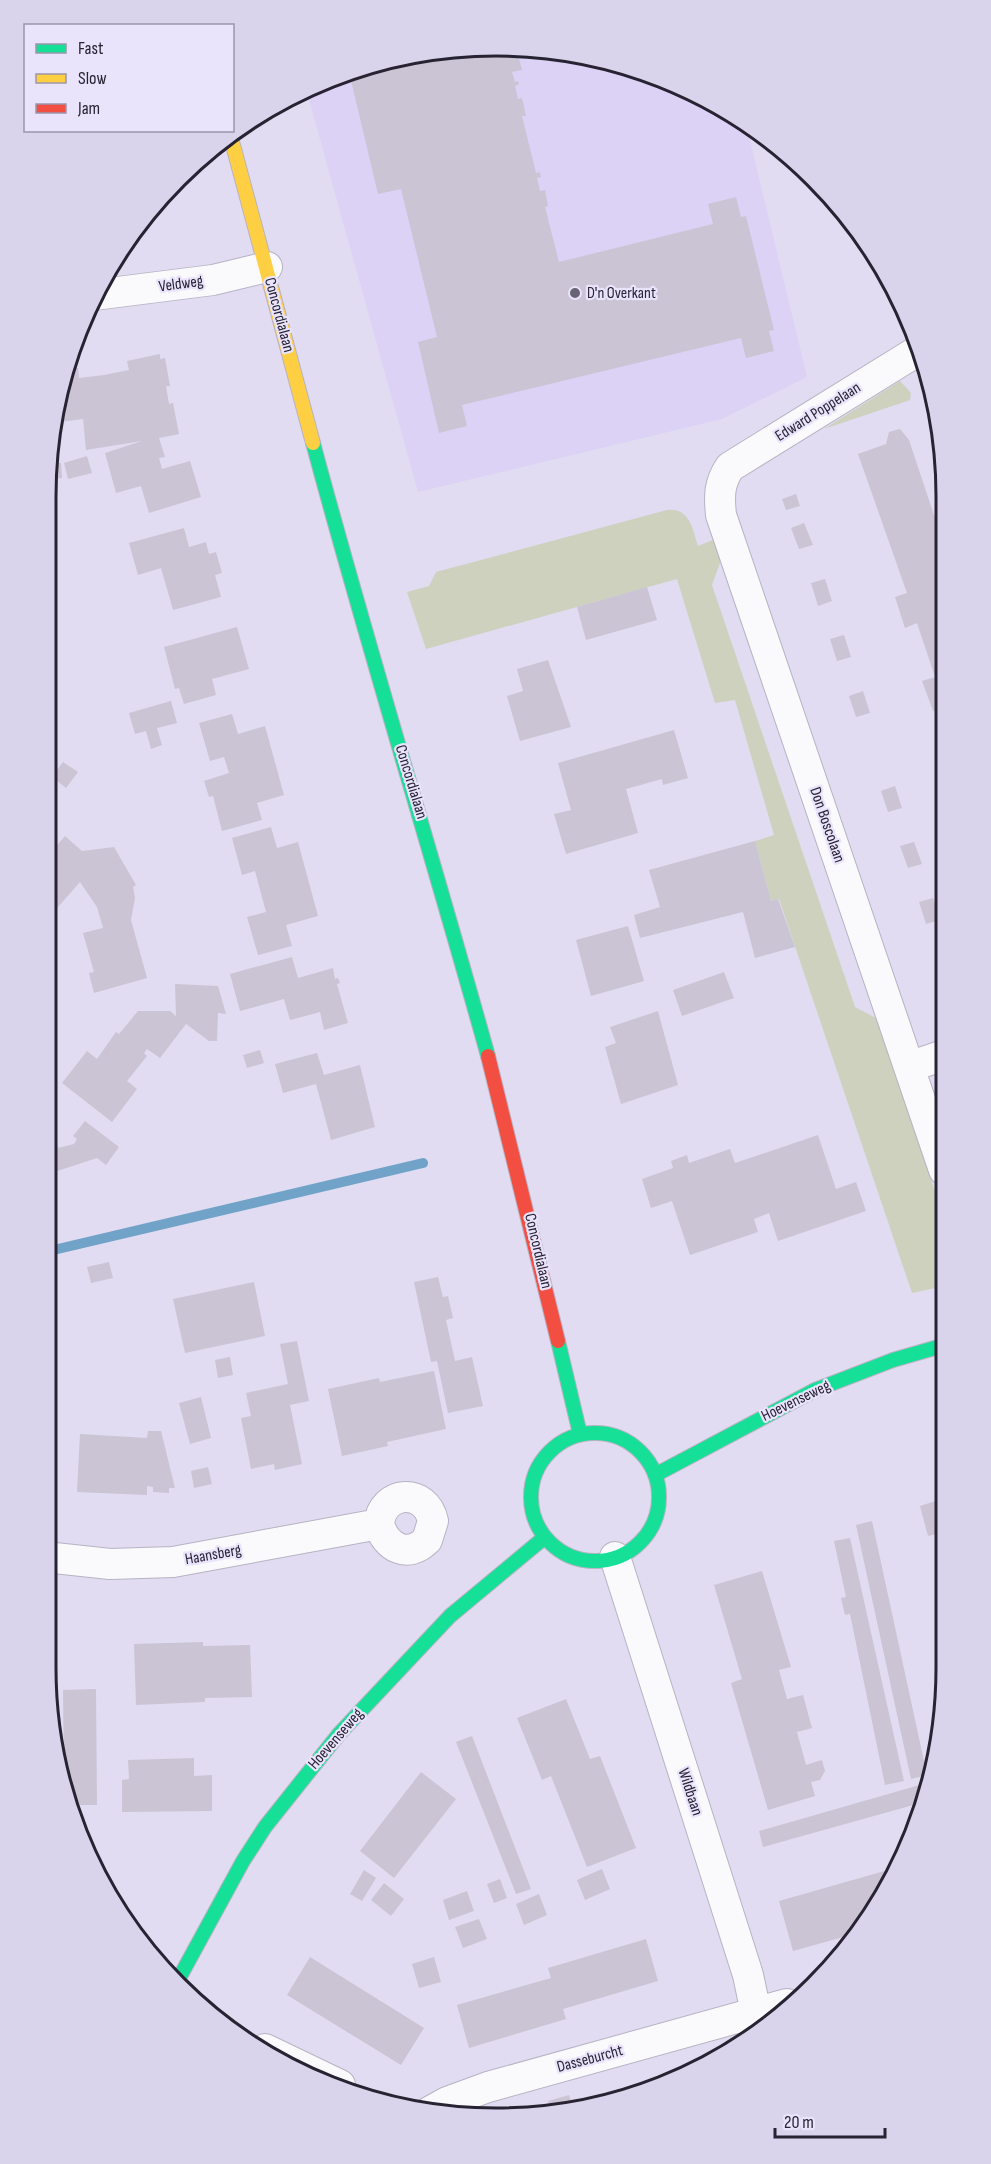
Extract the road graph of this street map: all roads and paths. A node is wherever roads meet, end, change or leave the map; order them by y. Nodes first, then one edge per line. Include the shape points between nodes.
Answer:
1 (232, 143) edge
2 (267, 267) junction
3 (105, 294) edge
4 (912, 355) edge
5 (722, 479) joint
6 (936, 1058) edge
7 (909, 1067) junction
8 (936, 1146) edge
9 (936, 1348) edge
10 (580, 1434) junction
11 (655, 1475) junction
12 (379, 1524) dead end
13 (545, 1537) junction
14 (615, 1557) junction
15 (56, 1558) edge
16 (180, 1976) edge
17 (757, 2021) edge
18 (441, 2105) edge

1 - 2 main road, Concordialaan
2 - 3 street, Veldweg via 213,280
2 - 10 main road, Concordialaan via 346,567 428,839 504,1113
4 - 5 street, Edward Poppelaan via 730,467
5 - 7 street, Don Boscolaan via 722,515
6 - 7 street
7 - 8 street, Don Boscolaan
9 - 11 main road, Hoevenseweg via 815,1390
10 - 11 main road via 603,1433 625,1440 637,1448
10 - 13 main road via 560,1443 534,1476 531,1497 535,1518
11 - 14 main road via 659,1502 651,1527 636,1545
12 - 15 street, Haansberg via 173,1562 110,1564
13 - 14 main road via 576,1558
13 - 16 main road, Hoevenseweg via 443,1623 310,1769 243,1861
14 - 17 street, Wildbaan via 748,1975
17 - 18 street, Dasseburcht via 488,2087

